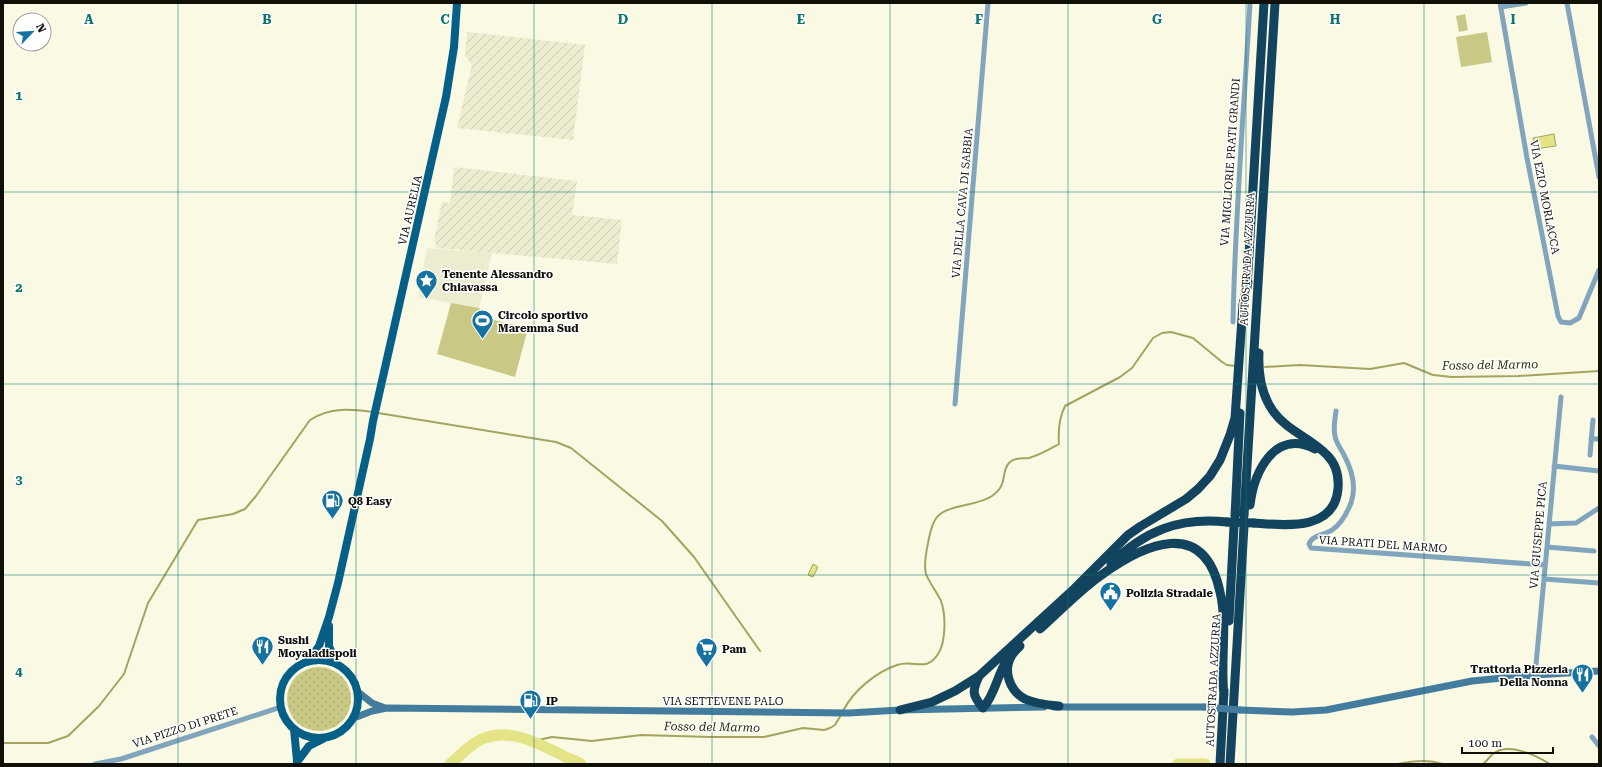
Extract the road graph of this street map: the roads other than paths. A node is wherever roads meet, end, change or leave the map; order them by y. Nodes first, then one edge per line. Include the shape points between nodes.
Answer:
1 (457, 3) edge
2 (988, 3) edge
3 (1250, 3) edge
4 (1264, 3) edge
5 (1274, 3) edge
6 (1526, 3) edge
7 (1568, 3) edge
8 (1500, 5) edge
9 (1599, 177) edge
10 (1599, 270) edge
11 (1233, 322) dead end
12 (1248, 367) junction
13 (1561, 397) dead end
14 (955, 404) dead end
15 (1336, 411) dead end
16 (1593, 420) dead end
17 (1591, 439) junction
18 (1599, 439) edge
19 (1590, 455) dead end
20 (1554, 466) junction
21 (1599, 471) edge
22 (1599, 508) edge
23 (1242, 521) junction
24 (1549, 524) junction
25 (1547, 547) junction
26 (1594, 551) dead end
27 (1102, 562) junction
28 (1545, 565) junction
29 (1099, 577) junction
30 (1544, 579) junction
31 (1599, 583) edge
32 (329, 617) junction
33 (1012, 654) junction
34 (308, 661) junction
35 (336, 664) junction
36 (1599, 671) edge
37 (1535, 675) junction
38 (978, 676) junction
39 (358, 692) junction
40 (1224, 696) junction
41 (1059, 706) junction
42 (281, 707) junction
43 (387, 708) junction
44 (983, 708) junction
45 (900, 710) junction
46 (354, 718) junction
47 (294, 729) junction
48 (1592, 737) dead end
49 (325, 738) junction
50 (1599, 746) edge
51 (1220, 761) edge
52 (1231, 761) edge
53 (297, 763) edge
54 (95, 764) edge

1 - 32 main road, VIA AURELIA via 454,47 446,97
2 - 14 street, VIA DELLA CAVA DI SABBIA
3 - 11 street, VIA MIGLIORIE PRATI GRANDI via 1235,243
4 - 12 highway, AUTOSTRADA AZZURRA via 1248,282 1244,301
5 - 12 highway, AUTOSTRADA AZZURRA via 1257,284 1261,303
6 - 8 street
7 - 9 street
8 - 10 street, VIA EZIO MORLACCA via 1530,173 1561,322 1573,322 1580,316
12 - 23 highway, AUTOSTRADA AZZURRA
12 - 23 highway via 1274,412 1287,426 1328,456 1336,470 1338,487 1331,507 1312,522 1295,525
12 - 27 highway via 1232,429 1220,460 1210,476 1189,497 1136,529
13 - 20 street, VIA GIUSEPPE PICA
15 - 28 street, VIA PRATI DEL MARMO via 1335,436 1351,471 1353,494 1342,520 1332,530 1312,539 1309,544 1311,548
16 - 17 street
17 - 18 street
17 - 19 street
20 - 21 street
20 - 24 street, VIA GIUSEPPE PICA
22 - 24 street via 1576,523
23 - 23 highway via 1262,464 1283,447 1299,444 1309,447 1324,456 1333,469 1335,484 1332,499 1324,511 1311,519 1298,522
23 - 27 highway via 1200,518 1167,524
23 - 29 highway via 1189,522 1160,530 1130,547
23 - 40 highway, AUTOSTRADA AZZURRA
23 - 52 highway, AUTOSTRADA AZZURRA via 1241,630 1236,659
24 - 25 street, VIA GIUSEPPE PICA
25 - 26 street
25 - 28 street, VIA GIUSEPPE PICA
27 - 38 highway
28 - 30 street, VIA GIUSEPPE PICA
29 - 33 highway
29 - 40 highway via 1134,555 1159,544 1184,544 1201,554 1213,572 1222,600
30 - 31 street
30 - 37 street, VIA GIUSEPPE PICA
32 - 34 main road, VIA AURELIA via 319,646
32 - 35 main road, VIA AURELIA via 328,640
33 - 41 highway via 1008,673 1014,690 1029,700
33 - 44 highway via 1002,668
34 - 35 main road via 322,660
34 - 42 main road via 297,666 283,684 280,695
35 - 39 main road via 347,671
36 - 37 main road
37 - 41 main road, VIA SETTEVENE PALO, bridge via 1472,681 1326,710 1292,712 1204,707
38 - 44 highway via 974,693
38 - 45 highway via 956,691 932,702
39 - 43 main road, VIA SETTEVENE PALO via 372,703
39 - 46 main road
40 - 51 highway, AUTOSTRADA AZZURRA
41 - 44 main road, VIA SETTEVENE PALO
42 - 47 main road
42 - 54 street, VIA PIZZO DI PRETE via 120,759
43 - 45 main road, VIA SETTEVENE PALO via 834,713
43 - 46 main road, VIA SETTEVENE PALO
44 - 45 main road, VIA SETTEVENE PALO
46 - 49 main road via 342,731
47 - 49 main road via 303,735
47 - 53 main road
48 - 50 street
49 - 53 main road via 309,746

